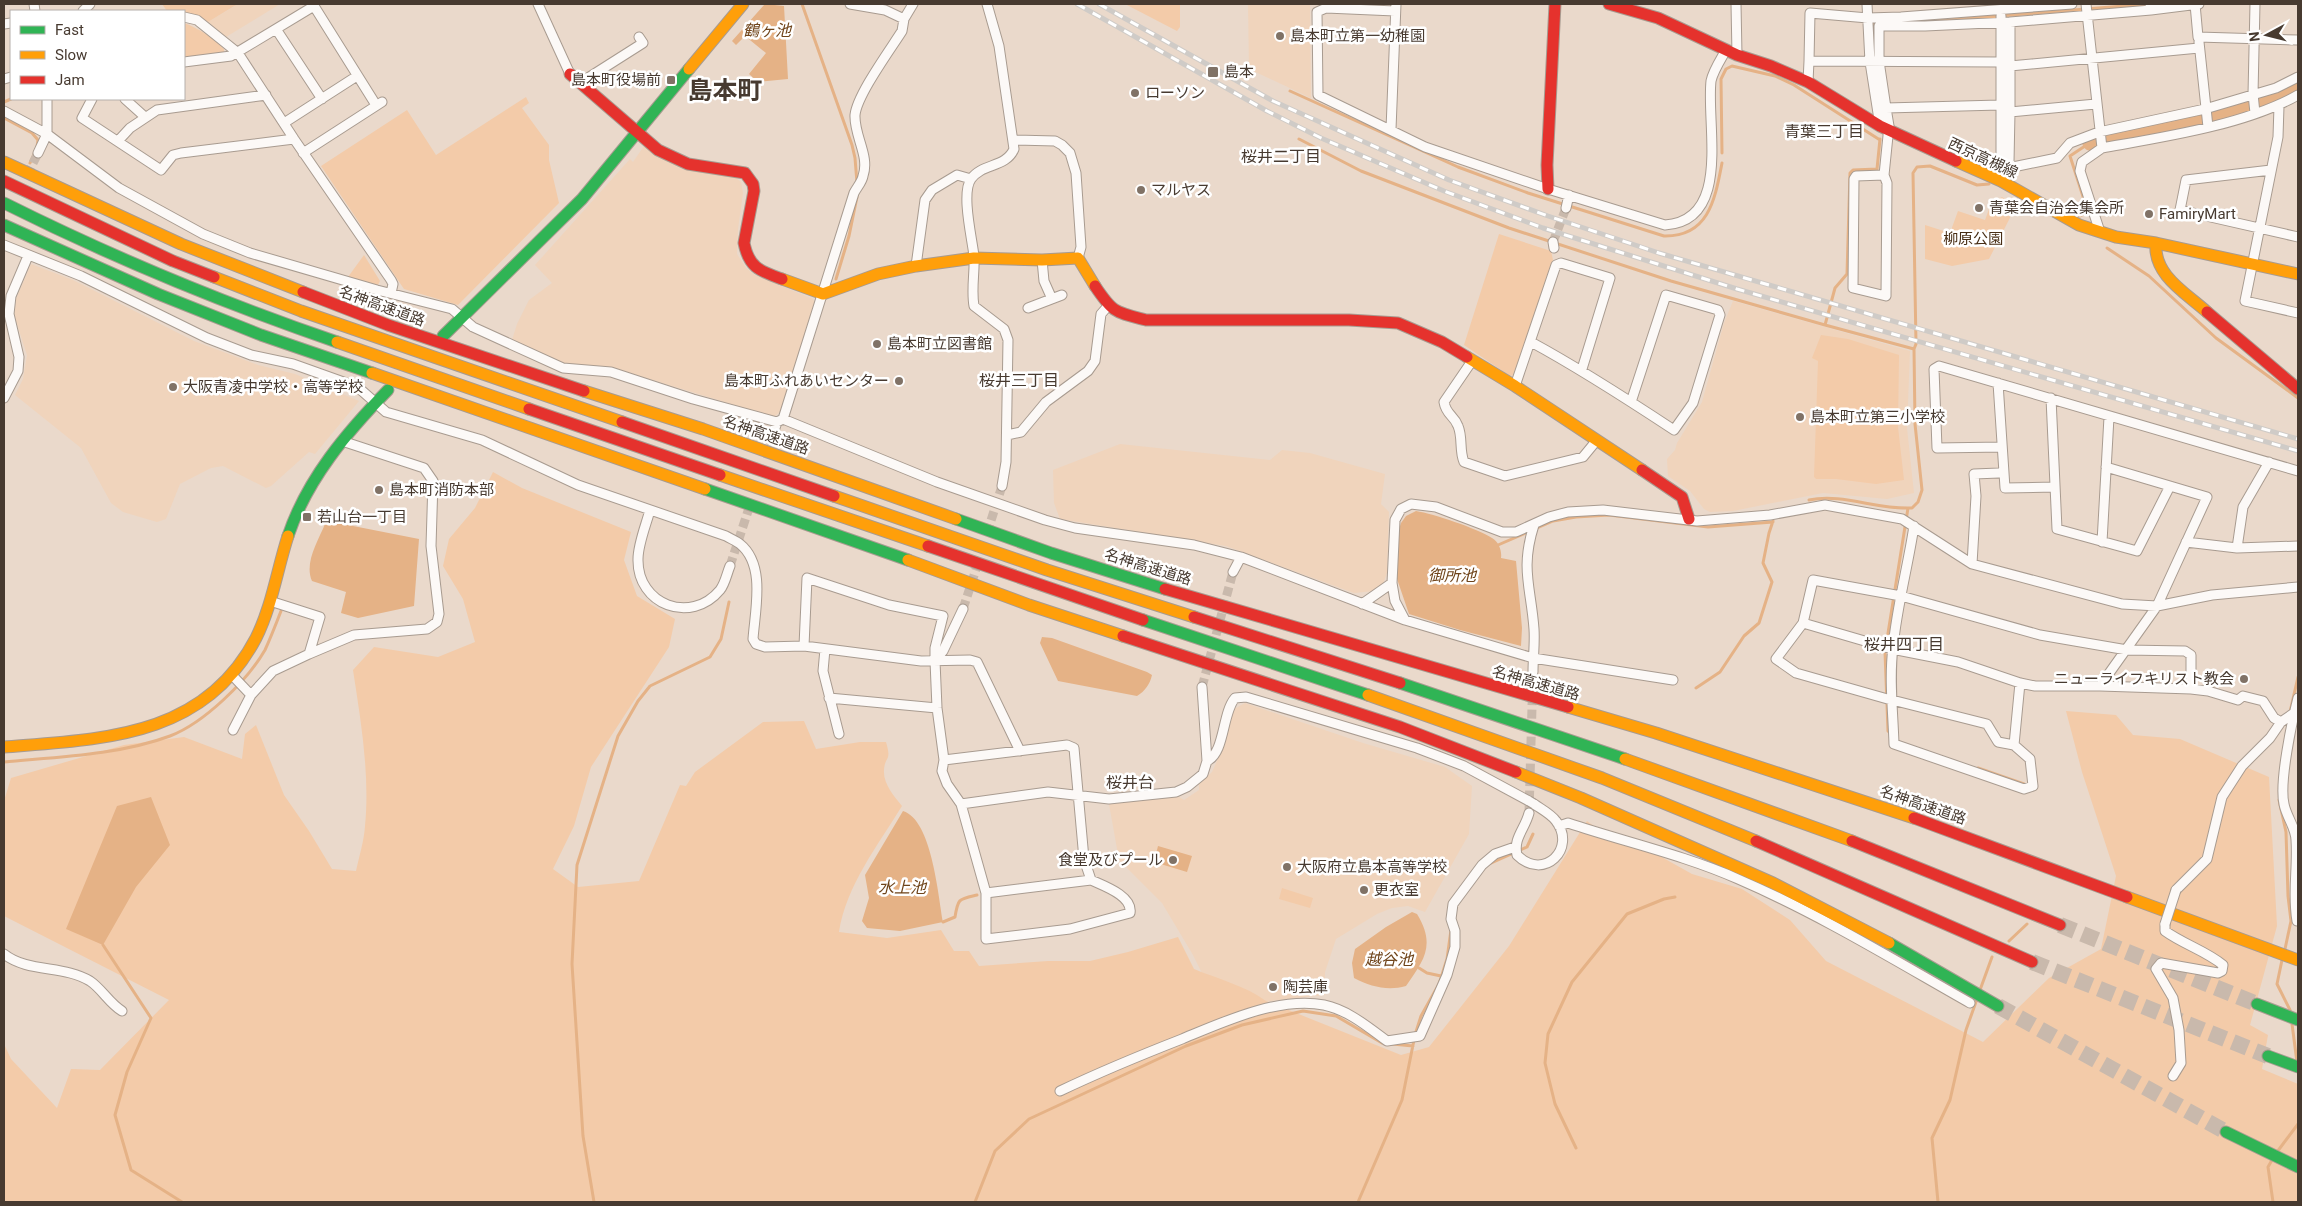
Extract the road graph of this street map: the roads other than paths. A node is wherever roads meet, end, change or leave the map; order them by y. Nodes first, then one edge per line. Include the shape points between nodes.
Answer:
1 (538, 4) edge
2 (743, 4) edge
3 (850, 4) edge
4 (914, 4) edge
5 (986, 4) edge
6 (1555, 4) edge
7 (1609, 4) edge
8 (1736, 4) edge
9 (1805, 4) edge
10 (1868, 4) edge
11 (1951, 4) edge
12 (2072, 4) edge
13 (2086, 4) edge
14 (2197, 4) edge
15 (2255, 4) edge
16 (1326, 6) edge
17 (1395, 7) edge
18 (2150, 7) edge
19 (1810, 13) junction
20 (1951, 14) junction
21 (2087, 16) junction
22 (185, 17) edge
23 (2003, 17) edge
24 (1868, 18) junction
25 (904, 19) junction
26 (276, 29) junction
27 (2198, 37) junction
28 (2254, 38) junction
29 (2298, 40) edge
30 (643, 44) dead end
31 (2200, 48) junction
32 (1726, 50) junction
33 (238, 53) junction
34 (1737, 55) junction
35 (2092, 58) junction
36 (1809, 61) junction
37 (185, 62) edge
38 (1875, 62) junction
39 (1999, 62) junction
40 (2010, 66) junction
41 (570, 74) joint
42 (357, 76) junction
43 (2298, 77) edge
44 (1808, 82) junction
45 (580, 83) junction
46 (2253, 94) junction
47 (266, 95) junction
48 (2298, 95) edge
49 (322, 99) junction
50 (47, 100) edge
51 (91, 100) edge
52 (127, 100) edge
53 (2096, 104) junction
54 (2000, 105) junction
55 (2280, 106) junction
56 (1886, 108) junction
57 (2205, 109) junction
58 (4, 111) edge
59 (2010, 112) junction
60 (2255, 113) junction
61 (145, 118) junction
62 (284, 123) junction
63 (2208, 127) junction
64 (1884, 128) junction
65 (1391, 129) junction
66 (2100, 132) junction
67 (638, 133) junction
68 (47, 134) junction
69 (294, 139) junction
70 (1014, 140) junction
71 (118, 142) junction
72 (2102, 148) junction
73 (38, 153) tunnel mouth
74 (304, 153) junction
75 (4, 162) edge
76 (2271, 170) junction
77 (1884, 175) junction
78 (971, 179) junction
79 (4, 181) edge
80 (2000, 181) junction
81 (1548, 189) junction
82 (1568, 195) junction
83 (4, 203) edge
84 (1566, 208) tunnel mouth
85 (4, 225) edge
86 (2259, 228) junction
87 (2100, 232) junction
88 (2298, 237) edge
89 (2156, 243) junction
90 (4, 245) edge
91 (28, 256) junction
92 (974, 258) junction
93 (1078, 258) junction
94 (1042, 260) junction
95 (2251, 264) junction
96 (916, 266) junction
97 (2298, 274) edge
98 (391, 293) junction
99 (823, 294) junction
100 (1062, 295) dead end
101 (1052, 298) junction
102 (1108, 306) junction
103 (1028, 308) dead end
104 (2298, 313) edge
105 (461, 319) junction
106 (444, 336) dead end
107 (1531, 342) junction
108 (1472, 360) junction
109 (1582, 369) junction
110 (1998, 383) junction
111 (1515, 386) junction
112 (2298, 389) edge
113 (388, 390) dead end
114 (4, 398) edge
115 (2052, 398) junction
116 (1631, 402) junction
117 (375, 403) junction
118 (2109, 417) junction
119 (780, 421) junction
120 (1007, 435) junction
121 (342, 440) junction
122 (771, 440) dead end
123 (1597, 440) junction
124 (2002, 446) junction
125 (2268, 462) junction
126 (2106, 467) junction
127 (2298, 471) edge
128 (1999, 473) dead end
129 (1002, 486) tunnel mouth
130 (2170, 486) junction
131 (2055, 487) junction
132 (650, 510) junction
133 (1689, 519) junction
134 (1908, 523) junction
135 (1533, 528) junction
136 (2102, 542) junction
137 (2186, 542) junction
138 (2298, 546) edge
139 (2237, 548) junction
140 (1242, 557) junction
141 (1972, 564) junction
142 (730, 566) tunnel mouth
143 (1233, 572) tunnel mouth
144 (1392, 583) junction
145 (2298, 588) edge
146 (1897, 596) junction
147 (270, 601) junction
148 (1362, 604) junction
149 (2157, 606) junction
150 (963, 609) tunnel mouth
151 (1405, 620) junction
152 (1803, 623) junction
153 (804, 646) junction
154 (1888, 648) junction
155 (825, 649) junction
156 (2126, 650) junction
157 (309, 654) junction
158 (1536, 659) junction
159 (935, 661) junction
160 (1533, 672) tunnel mouth
161 (236, 680) junction
162 (1673, 680) dead end
163 (2020, 683) junction
164 (2100, 686) junction
165 (1202, 687) tunnel mouth
166 (2191, 690) junction
167 (251, 696) junction
168 (829, 698) junction
169 (2298, 698) edge
170 (1889, 699) junction
171 (937, 708) junction
172 (2289, 717) junction
173 (233, 730) dead end
174 (839, 734) dead end
175 (2014, 745) junction
176 (4, 747) edge
177 (1020, 751) junction
178 (944, 760) junction
179 (1207, 762) junction
180 (1079, 794) junction
181 (961, 804) junction
182 (1529, 813) tunnel mouth
183 (1555, 820) junction
184 (1516, 850) junction
185 (1092, 880) junction
186 (986, 893) junction
187 (2297, 921) edge
188 (2060, 925) tunnel mouth
189 (4, 954) edge
190 (2298, 960) edge
191 (2032, 962) tunnel mouth
192 (1970, 1003) dead end
193 (1994, 1004) tunnel mouth
194 (2261, 1006) tunnel mouth
195 (122, 1011) dead end
196 (2298, 1020) edge
197 (2268, 1056) tunnel mouth
198 (2294, 1065) edge
199 (2173, 1076) dead end
200 (1060, 1091) dead end
201 (2226, 1132) tunnel mouth
202 (2296, 1166) edge

1 - 41 street
2 - 67 main road
3 - 25 street via 885,10
4 - 25 street
5 - 70 street via 999,46
6 - 81 main road via 1546,165
7 - 32 main road, 西京高槻線 via 1658,18
8 - 34 street
9 - 19 street
10 - 24 street
11 - 20 street
12 - 23 street
13 - 21 street
14 - 18 street
14 - 27 street
15 - 28 street
16 - 17 street
16 - 65 street via 1317,12 1318,95
17 - 65 street
18 - 21 street
19 - 24 street
19 - 36 street
20 - 23 street
20 - 24 street
21 - 23 street
21 - 35 street
22 - 33 street via 197,20
23 - 38 street via 1925,26 1879,26
23 - 39 street
23 - 40 street
24 - 38 street
25 - 99 street via 902,31 860,100 855,114 866,163
26 - 33 street
26 - 42 street via 314,6
26 - 49 street
27 - 28 street
27 - 31 street
28 - 29 street
28 - 46 street
30 - 45 street
31 - 35 street
31 - 57 street
32 - 34 main road, 西京高槻線
32 - 82 street via 1712,78 1711,170 1702,205 1696,214 1678,224 1665,225
33 - 37 street
33 - 47 street
34 - 44 main road, 西京高槻線
35 - 40 street
35 - 53 street
36 - 38 street
36 - 44 street
38 - 39 street
38 - 56 street
38 - 64 street
39 - 54 street
40 - 59 street
41 - 45 main road
42 - 49 street
42 - 74 street via 379,104
43 - 46 street via 2276,88
44 - 64 main road, 西京高槻線
45 - 67 main road
46 - 57 street
46 - 60 street
47 - 61 street via 157,110
47 - 62 street
48 - 55 street
49 - 62 street
50 - 68 street
51 - 71 street via 82,118
52 - 61 street
53 - 59 street
53 - 66 street
54 - 56 street
54 - 80 street
55 - 60 street
55 - 76 street
56 - 64 street
57 - 63 street
57 - 66 street
58 - 68 street
59 - 66 street via 2009,162 2013,166 2057,158 2070,143
60 - 63 street
61 - 71 street
62 - 69 street
63 - 72 street
64 - 77 street
64 - 80 main road, 西京高槻線
65 - 81 street via 1425,147
66 - 72 street
67 - 99 main road via 679,162 745,173 754,191 744,243 750,263 758,271
67 - 105 main road via 582,199
68 - 73 street
68 - 98 street via 119,188 203,234 281,264
69 - 71 street via 181,152 160,170
69 - 74 street
70 - 78 street via 1011,157 978,172
70 - 93 street via 1055,141 1070,153 1076,173 1081,247
72 - 87 street via 2082,162 2080,171
74 - 98 street via 391,280
75 - 190 main road, 名神高速道路 via 181,244 442,344 703,429 1051,552 1178,593 1656,733 1897,812
76 - 86 street
76 - 86 street via 2186,180 2180,210
77 - 77 street via 1887,183 1886,296 1853,288 1854,179 1856,176
78 - 92 street via 967,189
78 - 96 street via 957,175 932,190 925,200
79 - 188 main road, 名神高速道路 via 173,260 301,311 1038,566 1466,704 1709,788 1850,840
80 - 87 main road, 西京高槻線 via 2080,225
81 - 82 street
82 - 84 street
83 - 191 main road via 166,278 296,328 1042,586 1428,715 1602,778
85 - 193 main road via 260,335 871,546 1029,605 1400,727 1479,757 1773,883
86 - 88 street
86 - 95 street
87 - 89 main road, 西京高槻線
89 - 95 main road, 西京高槻線
89 - 112 main road via 2157,264 2168,278
90 - 91 street
91 - 114 street via 11,296 9,314 19,357 18,371
91 - 117 street via 80,276 207,338 251,355 293,364 349,384
92 - 94 main road
92 - 96 main road
92 - 120 street via 974,306 1004,329 1008,340
93 - 94 main road
93 - 102 main road
94 - 101 street via 1044,281
95 - 97 main road, 西京高槻線
95 - 104 street via 2244,301
96 - 99 main road via 878,274
98 - 105 street via 452,309
99 - 119 street
100 - 101 street
101 - 103 street
102 - 108 main road via 1121,314 1146,320 1398,323 1442,342
102 - 120 street via 1102,314 1095,361 1088,371 1046,402 1022,432
105 - 106 main road
105 - 119 street via 563,368 611,372 694,399
107 - 109 street
107 - 109 street via 1556,265 1561,263 1610,278
107 - 111 street
108 - 111 main road
108 - 123 street via 1444,402 1446,412 1457,422 1460,431 1460,453 1464,462 1505,476 1583,458
109 - 116 street
110 - 115 street
110 - 124 street
110 - 124 street via 1939,366 1934,370 1937,448
111 - 123 main road
113 - 117 main road
115 - 118 street
115 - 131 street
116 - 116 street via 1674,430 1693,403 1720,315 1718,310 1666,296
117 - 121 main road
117 - 132 street via 386,412 482,440 578,485
118 - 125 street
118 - 126 street
119 - 122 street
119 - 140 street via 1045,520 1075,528 1194,545
120 - 129 street
121 - 147 main road via 312,484 294,520
121 - 157 street via 424,468 433,481 431,546 439,614 437,622 427,629 354,635
123 - 133 main road via 1682,497
124 - 131 street via 2005,488
125 - 127 street
125 - 139 street via 2243,507
126 - 130 street
126 - 136 street
128 - 141 street via 1974,474
130 - 136 street via 2137,551
130 - 137 street via 2207,497
131 - 136 street via 2056,529
132 - 142 street via 638,558 648,593 664,604 684,609 705,603 720,590
132 - 153 street via 726,536 740,544 754,567 753,639 756,644 766,648
133 - 134 street via 1774,514 1826,505
133 - 135 street via 1603,510 1568,512 1549,517
134 - 141 street
134 - 146 street
135 - 144 street via 1502,532 1436,507 1411,504 1401,509 1395,520
135 - 158 street via 1527,549 1526,574
137 - 139 street
137 - 149 street
138 - 139 street
140 - 143 street
140 - 148 street
141 - 149 street via 2122,604
144 - 148 street
144 - 151 street via 1395,601
145 - 149 street via 2212,596
146 - 152 street via 1813,580
146 - 154 street
146 - 156 street via 2040,635
147 - 157 street via 320,617
147 - 161 main road
148 - 151 street
149 - 156 street
150 - 159 street
151 - 158 street
152 - 154 street
152 - 170 street via 1776,659 1796,673
153 - 155 street
153 - 159 street via 807,578 889,605 943,616
154 - 163 street via 1958,662
154 - 170 street
155 - 159 street
155 - 168 street via 823,671
156 - 164 street
156 - 166 street via 2185,651 2191,655
157 - 167 street via 273,671
158 - 160 street
158 - 162 street
159 - 171 street
159 - 177 street via 977,662
161 - 167 street
161 - 176 main road via 173,719 147,729
163 - 164 street
163 - 175 street
164 - 166 street
165 - 179 street
166 - 172 street via 2208,691 2238,700 2243,696 2263,701 2274,718
167 - 173 street
168 - 171 street
168 - 174 street
169 - 172 street
170 - 175 street via 1987,724 1998,742
170 - 175 street via 1894,744 2024,789 2033,786 2030,759
171 - 178 street
172 - 187 street via 2283,803 2296,837 2294,894
172 - 199 street, bridge via 2242,766 2222,797 2207,859 2176,890 2165,924 2165,931 2173,937 2223,965 2218,974 2161,962 2156,966 2173,998 2179,1030 2181,1063
177 - 178 street
177 - 180 street via 1067,745 1074,748
178 - 181 street via 942,771 946,784
179 - 180 street via 1197,781 1176,792 1109,798
179 - 183 street via 1219,746 1230,704 1235,698 1246,697 1417,748 1464,766 1532,803
180 - 181 street via 1048,792
180 - 185 street via 1084,858
181 - 186 street
182 - 184 street via 1516,840
183 - 184 street via 1563,839 1553,861 1543,865 1532,864
183 - 192 street via 1655,848 1738,879 1837,927
184 - 200 street via 1495,854 1482,865 1453,904 1451,920 1455,947 1447,975 1420,1036 1386,1041 1338,1009 1324,1005 1269,1008 1224,1021
185 - 186 street
185 - 186 street via 1127,900 1130,913 1070,929 986,939
189 - 195 street via 23,963 66,971 91,981
194 - 196 main road
197 - 198 main road
201 - 202 main road

